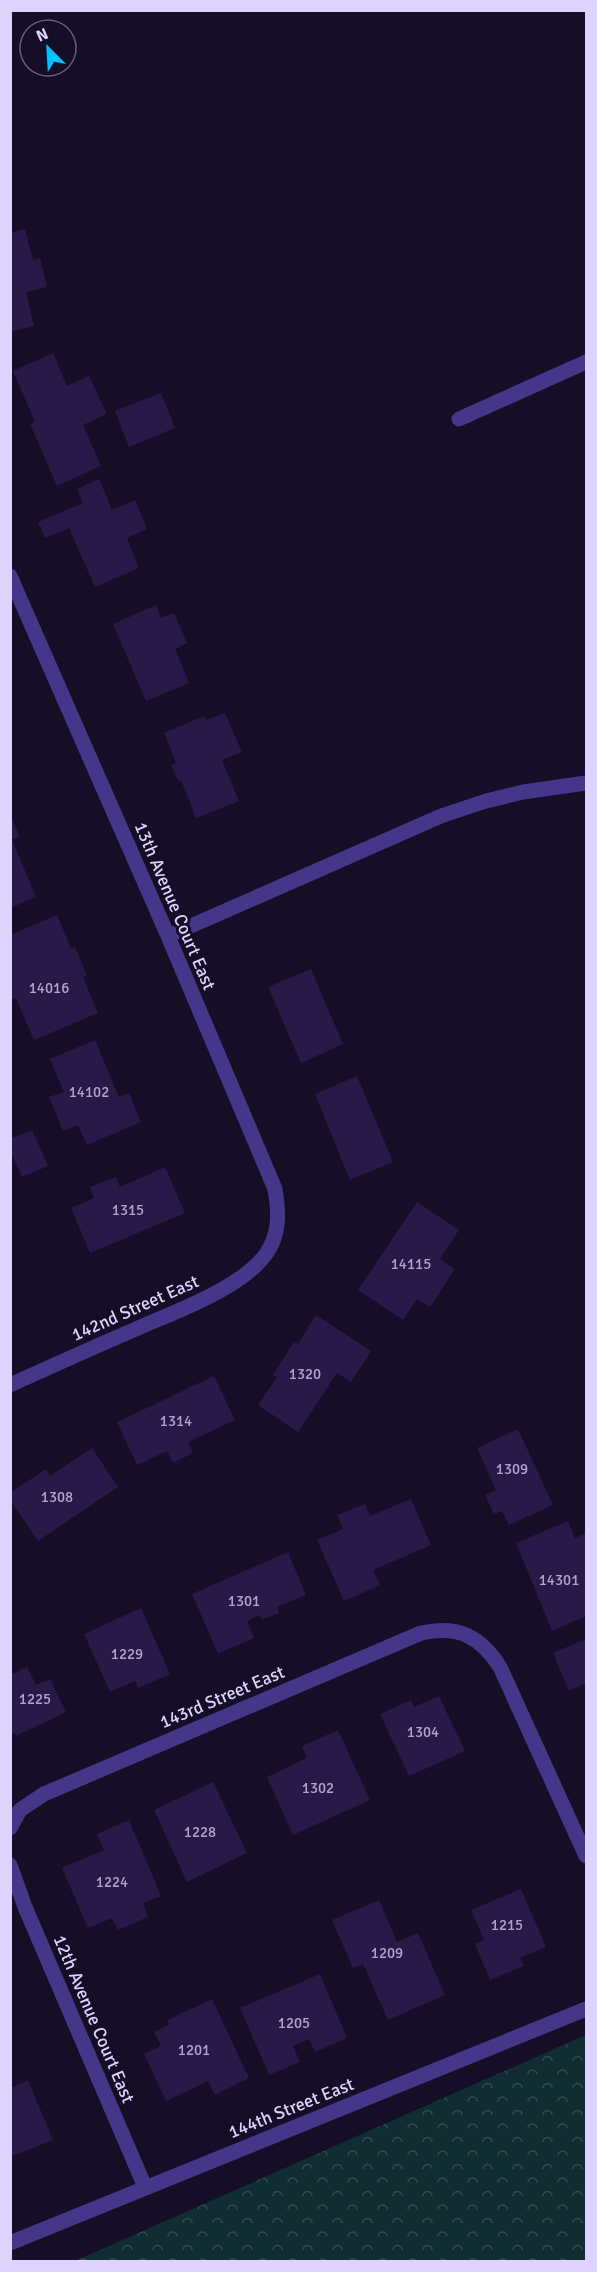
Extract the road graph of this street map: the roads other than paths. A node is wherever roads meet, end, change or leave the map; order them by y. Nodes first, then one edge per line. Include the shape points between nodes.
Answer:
1 (586, 362) edge
2 (459, 419) dead end
3 (10, 576) edge
4 (586, 783) edge
5 (168, 936) junction
6 (266, 1254) joint
7 (10, 1384) edge
8 (11, 1825) edge
9 (586, 1856) edge
10 (10, 1865) edge
11 (586, 2009) edge
12 (146, 2187) junction
13 (10, 2243) edge

1 - 2 street
3 - 5 street, 13th Avenue Court East
4 - 5 street via 523,792 441,816
5 - 6 street, 13th Avenue Court East via 275,1189 279,1213 275,1238
6 - 7 street, 142nd Street East via 220,1292
8 - 9 street, 143rd Street East via 30,1802 55,1789 421,1633 436,1630 474,1638 489,1650
10 - 12 street, 12th Avenue Court East
11 - 12 street, 144th Street East
12 - 13 street, 144th Street East

